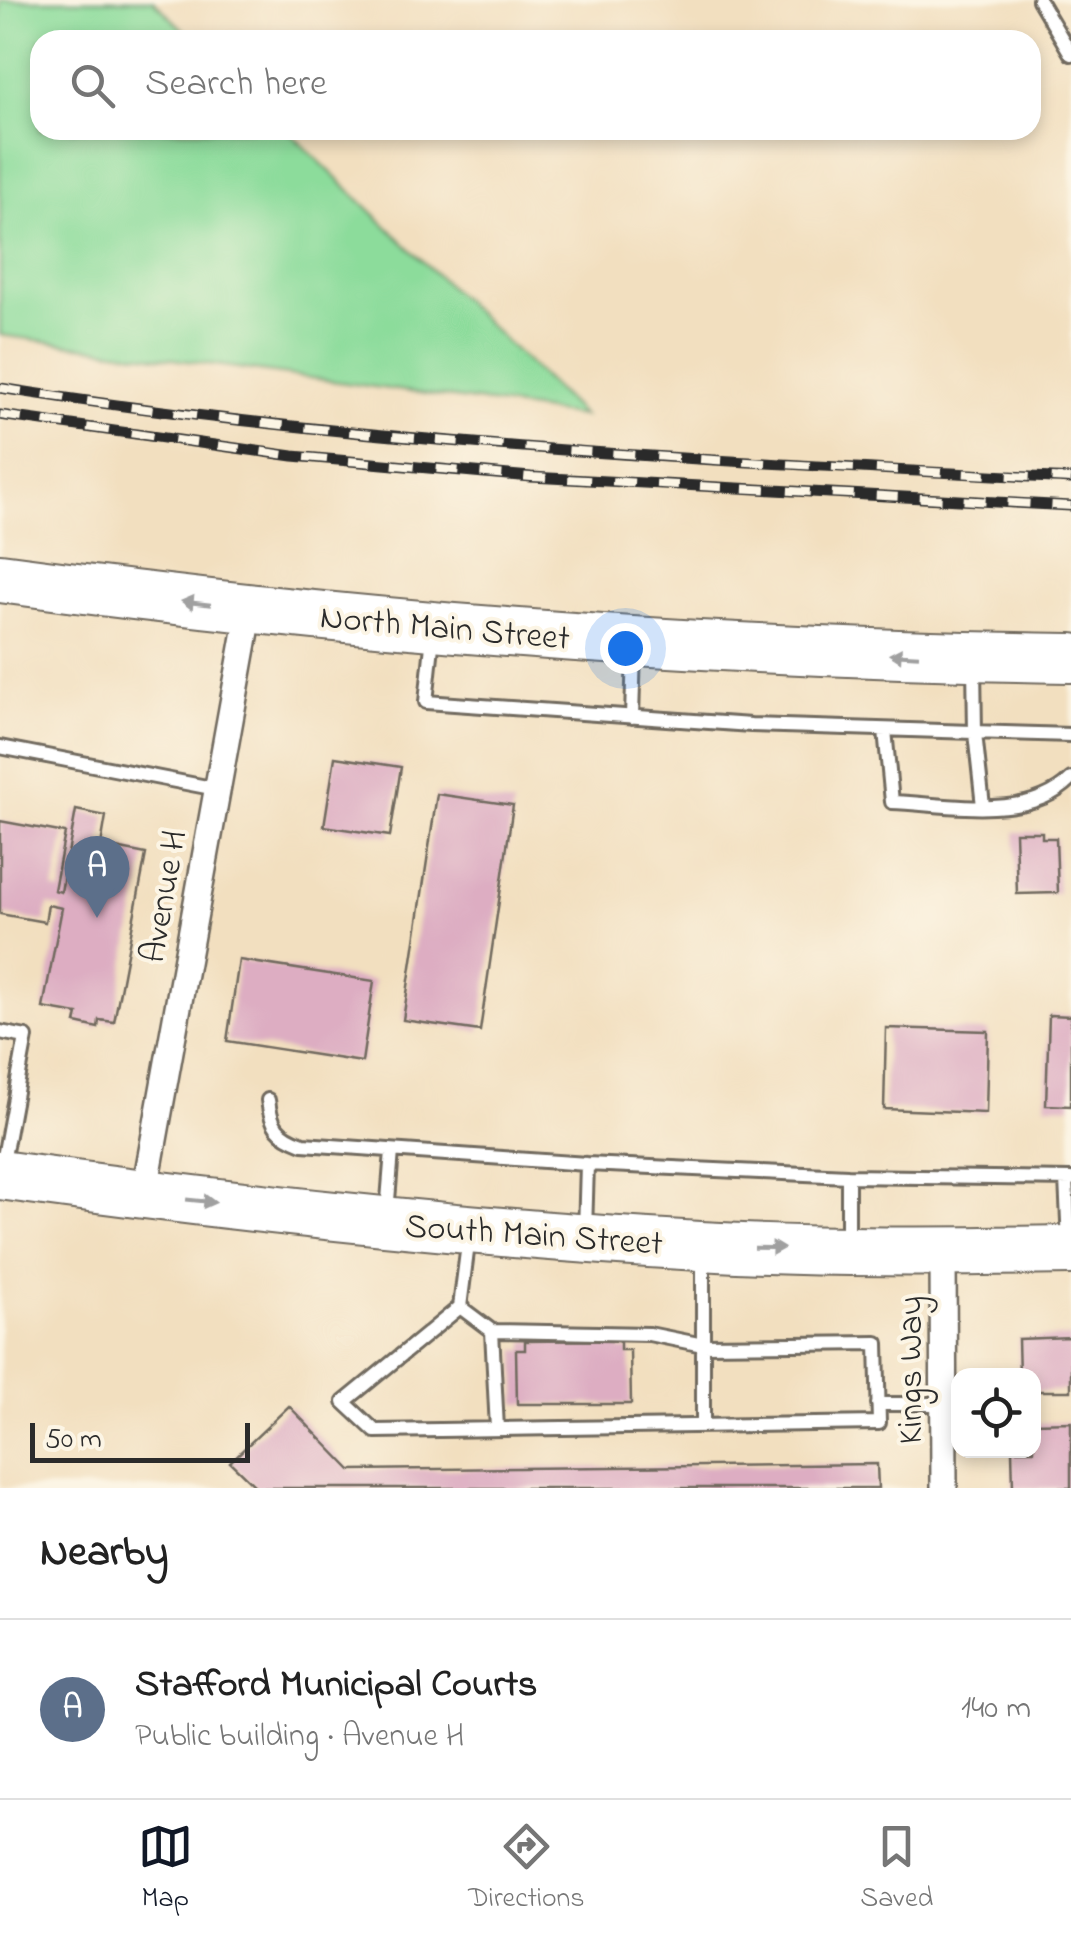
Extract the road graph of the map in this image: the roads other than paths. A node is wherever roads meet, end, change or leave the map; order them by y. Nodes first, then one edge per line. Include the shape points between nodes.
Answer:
1 (1039, 0) edge
2 (1071, 54) edge
3 (0, 578) edge
4 (250, 609) junction
5 (434, 624) junction
6 (634, 641) junction
7 (974, 656) junction
8 (1071, 658) edge
9 (632, 718) junction
10 (885, 730) junction
11 (975, 733) junction
12 (1071, 735) edge
13 (0, 747) edge
14 (1071, 780) edge
15 (217, 789) junction
16 (983, 806) junction
17 (0, 1032) edge
18 (268, 1100) dead end
19 (392, 1151) junction
20 (587, 1164) junction
21 (0, 1176) edge
22 (848, 1176) junction
23 (1068, 1179) edge
24 (144, 1195) junction
25 (386, 1222) junction
26 (470, 1229) junction
27 (585, 1238) junction
28 (703, 1246) junction
29 (848, 1250) junction
30 (1070, 1250) edge
31 (943, 1252) junction
32 (460, 1308) junction
33 (492, 1331) junction
34 (703, 1345) junction
35 (878, 1404) junction
36 (944, 1404) junction
37 (703, 1424) junction
38 (497, 1429) junction
39 (944, 1488) edge

1 - 2 lane
4 -> 3 highway, North Main Street
4 - 5 highway, North Main Street
4 - 15 street, Avenue H
5 - 6 highway, North Main Street
5 - 9 lane via 426,702
7 -> 6 highway, North Main Street
6 - 9 lane
7 - 8 highway, North Main Street
7 - 11 lane
9 - 10 lane
10 - 11 lane
10 - 16 lane via 892,802
11 - 12 lane
11 - 16 lane
13 - 15 lane
14 - 16 lane via 1057,793 1014,806
15 - 24 street, Avenue H
17 - 21 lane via 26,1037
18 - 19 lane via 281,1136
19 - 20 lane
19 - 25 lane
20 - 22 lane
20 - 27 lane
21 - 24 highway, South Main Street
22 - 23 lane
22 - 29 lane
23 - 30 lane
24 -> 25 highway, South Main Street
25 - 26 highway, South Main Street
26 - 27 highway, South Main Street
26 - 32 lane
27 - 28 highway, South Main Street
28 -> 29 highway, South Main Street
28 - 34 lane
29 - 31 highway, South Main Street
30 - 31 highway, South Main Street
31 - 36 street, Kings Way
32 - 33 lane
32 - 38 lane via 344,1402 375,1431
33 - 34 lane via 650,1334
33 - 38 lane
34 - 35 lane via 876,1343
34 - 37 lane
35 - 36 lane
35 - 37 lane via 879,1423
36 - 39 street, Kings Way
37 - 38 lane

